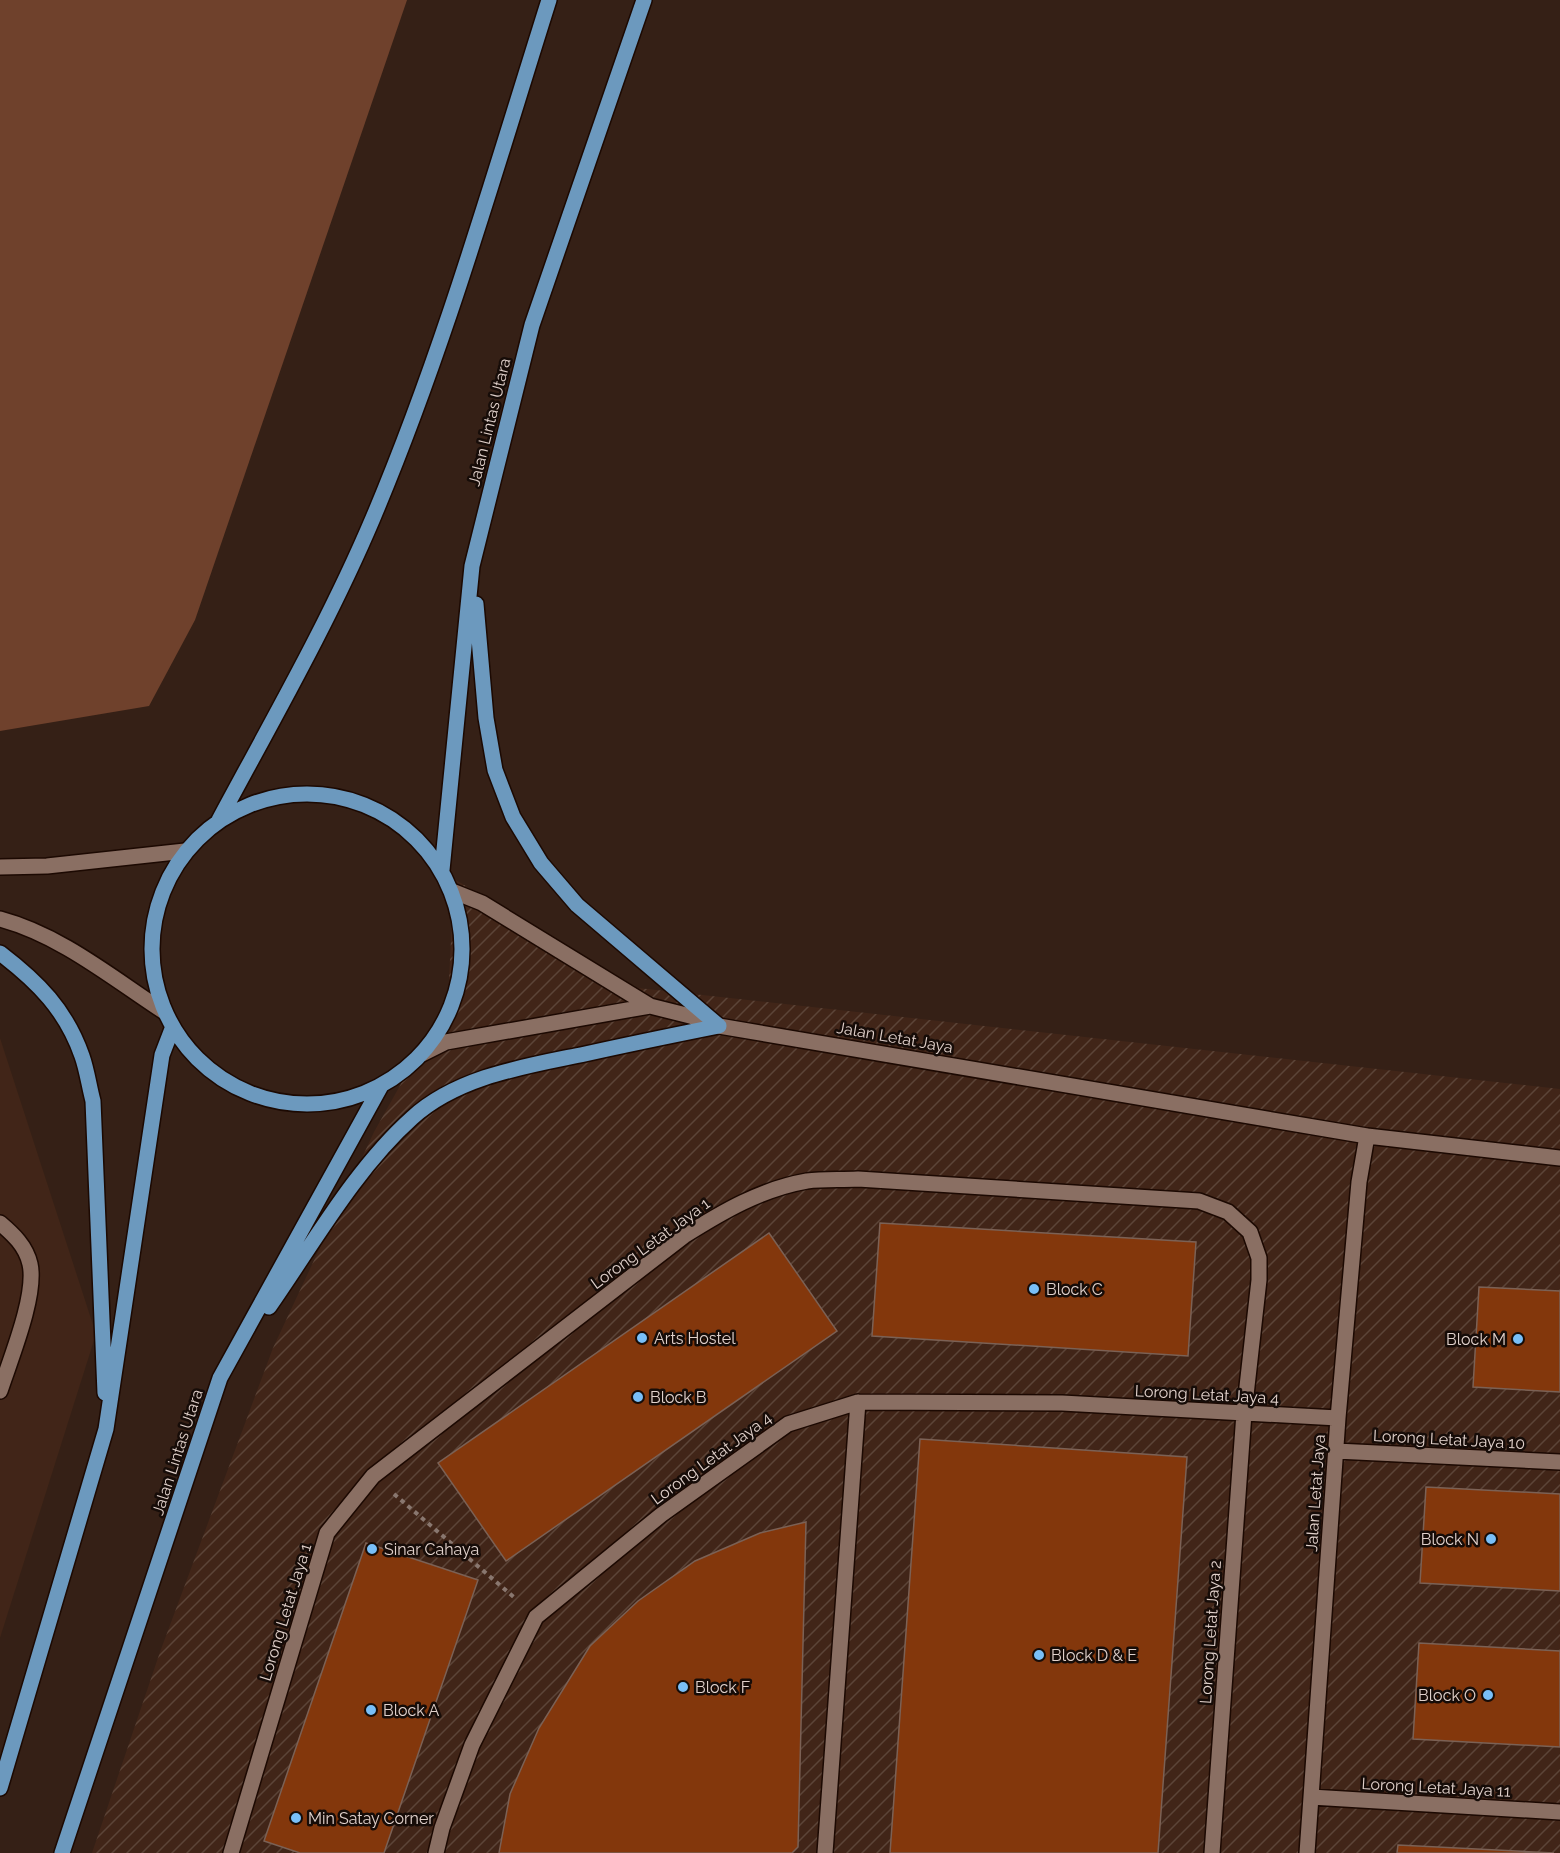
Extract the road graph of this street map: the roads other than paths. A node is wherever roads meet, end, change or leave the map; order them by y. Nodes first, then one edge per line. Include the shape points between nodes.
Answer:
1 (549, 0) edge
2 (644, 0) edge
3 (472, 566) junction
4 (219, 820) junction
5 (185, 852) junction
6 (0, 867) edge
7 (442, 870) junction
8 (452, 891) junction
9 (0, 919) edge
10 (0, 952) edge
11 (650, 1006) junction
12 (163, 1011) junction
13 (719, 1026) junction
14 (172, 1029) junction
15 (422, 1054) junction
16 (381, 1086) junction
17 (1367, 1136) junction
18 (1560, 1158) edge
19 (0, 1223) edge
20 (220, 1378) junction
21 (0, 1391) edge
22 (858, 1402) junction
23 (1244, 1413) junction
24 (1338, 1418) junction
25 (106, 1429) junction
26 (1336, 1451) junction
27 (1560, 1462) edge
28 (0, 1788) edge
29 (1311, 1797) junction
30 (1560, 1812) edge
31 (62, 1853) edge
32 (231, 1853) edge
33 (436, 1853) edge
34 (825, 1853) edge
35 (1212, 1853) edge
36 (1306, 1853) edge

1 - 4 main road via 453,304 402,446 333,606
2 - 3 main road, Jalan Lintas Utara via 532,325
3 - 7 main road, Jalan Lintas Utara
3 - 13 main road via 486,718 495,770 513,817 541,863 577,905
4 - 5 main road
4 - 7 main road via 265,799 316,793 366,804 409,830
5 - 6 street
5 - 12 main road via 163,888 152,928 152,970
7 - 8 main road
8 - 11 street via 482,903
8 - 15 main road via 464,948 453,1005
9 - 12 street via 45,936 81,956
10 - 25 main road via 41,986 63,1015 82,1056 93,1101
11 - 13 street, Jalan Letat Jaya
11 - 15 street, Jalan Letat Jaya via 446,1042
12 - 14 main road
13 - 17 street, Jalan Letat Jaya
13 - 20 main road via 499,1072 451,1092 413,1117 353,1184
14 - 16 main road via 212,1074 265,1100 324,1104
14 - 25 main road via 162,1055
15 - 16 main road
16 - 20 main road, Jalan Lintas Utara
17 - 18 street, Jalan Letat Jaya
17 - 24 street, Jalan Letat Jaya via 1359,1182
19 - 21 street via 17,1237 30,1264 29,1298
20 - 31 main road, Jalan Lintas Utara
22 - 23 street, Lorong Letat Jaya 4 via 1062,1403
22 - 33 street, Lorong Letat Jaya 4 via 788,1424 662,1515 536,1617 472,1745
22 - 34 street
23 - 24 street, Lorong Letat Jaya 4
23 - 32 street, Lorong Letat Jaya 1 via 1259,1258 1250,1232 1228,1212 1199,1201 858,1179 808,1181 765,1192 723,1211 684,1236 373,1476 327,1533
23 - 35 street, Lorong Letat Jaya 2
24 - 26 street, Jalan Letat Jaya
25 - 28 main road
26 - 27 street, Lorong Letat Jaya 10
26 - 29 street, Jalan Letat Jaya
29 - 30 street, Lorong Letat Jaya 11
29 - 36 street, Jalan Letat Jaya

